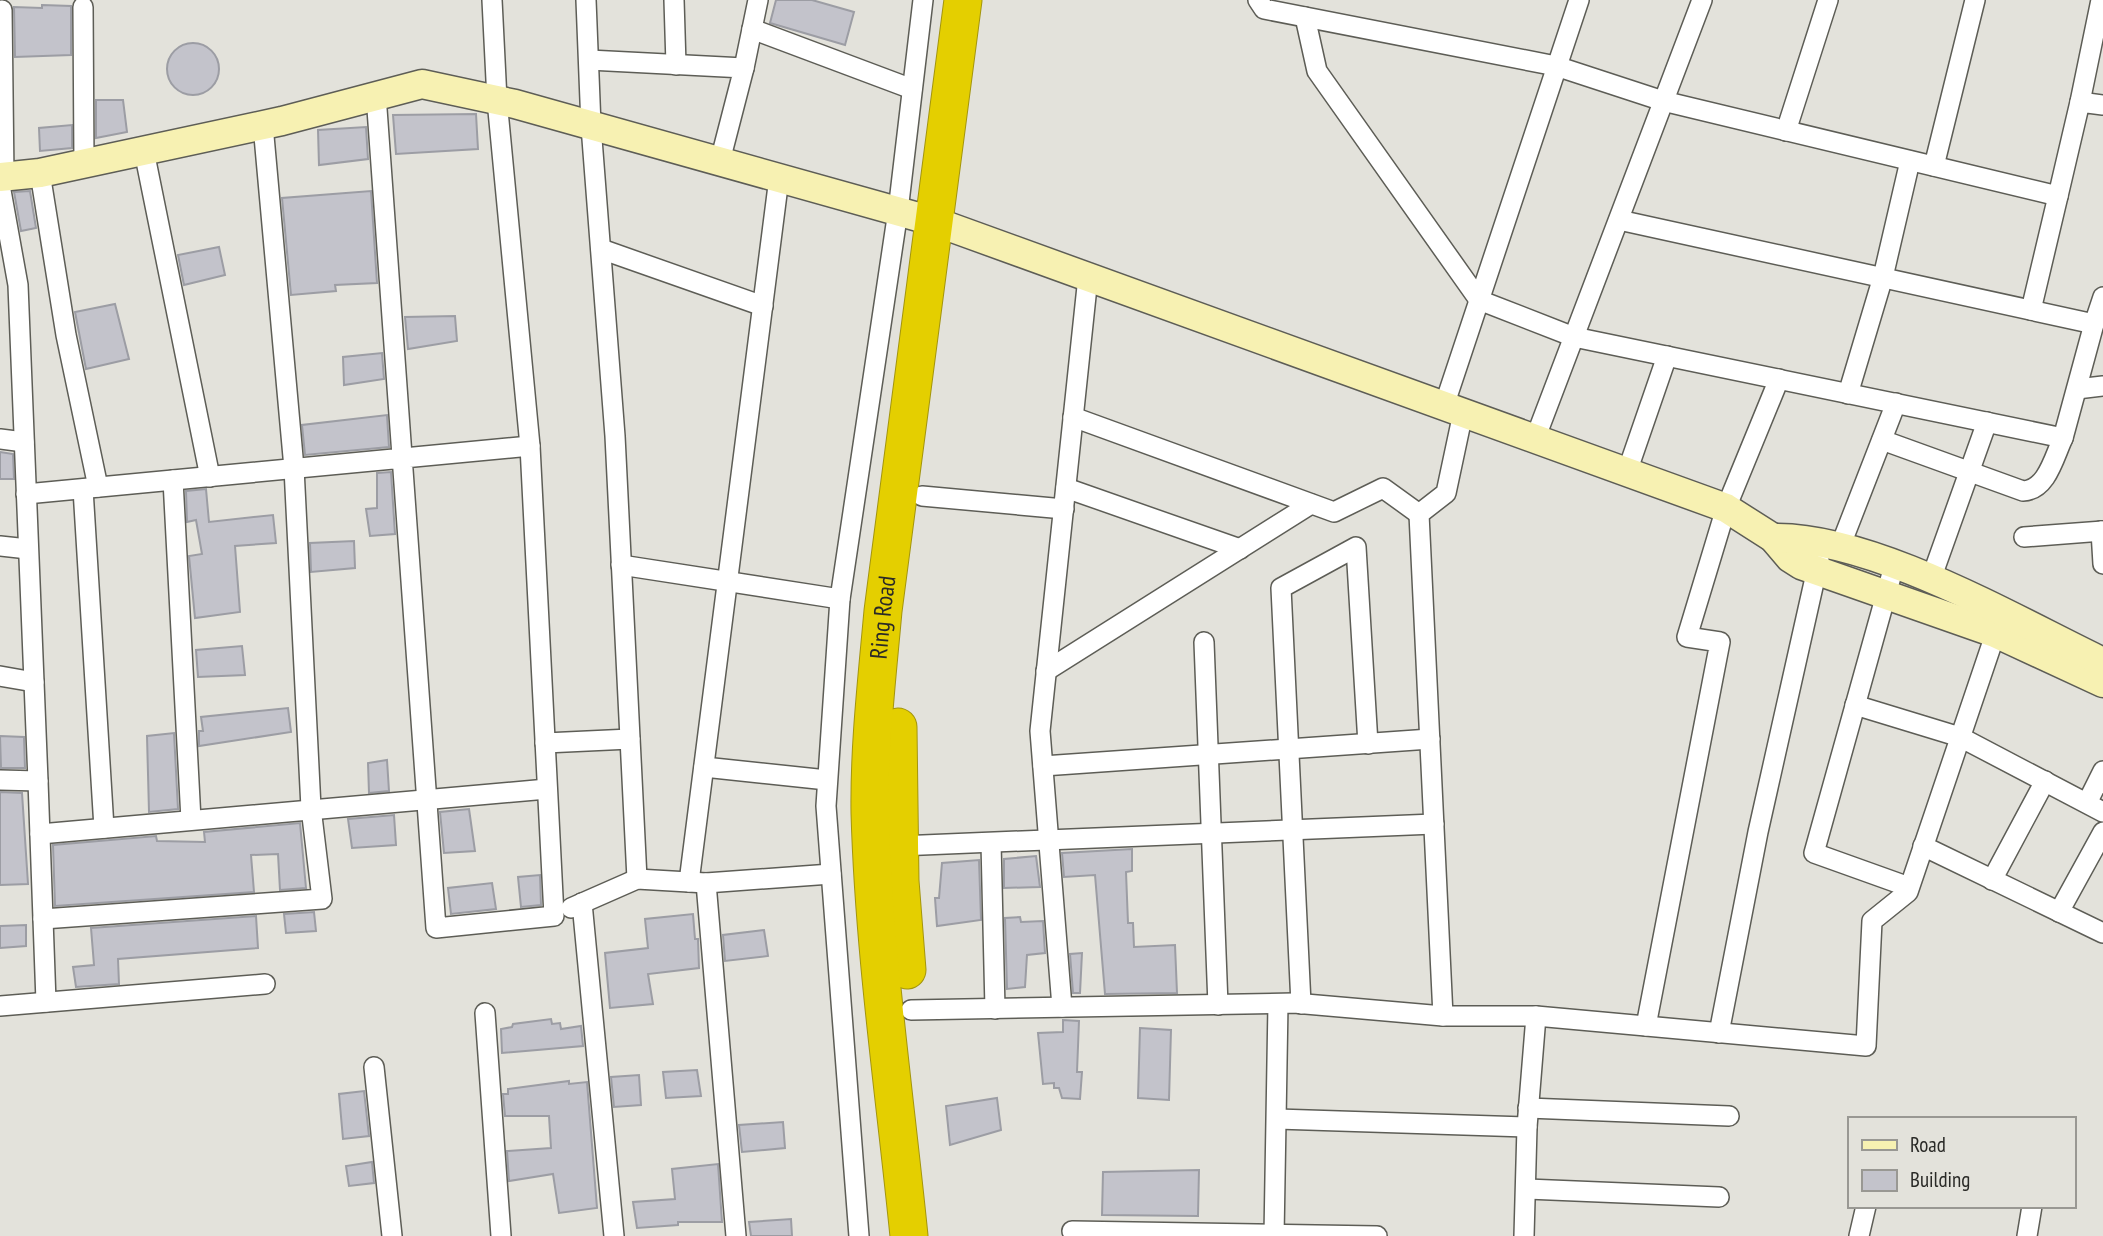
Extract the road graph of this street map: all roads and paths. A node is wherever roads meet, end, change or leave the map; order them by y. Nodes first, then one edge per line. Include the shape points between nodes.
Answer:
1 (492, 0) edge
2 (586, 0) edge
3 (674, 0) edge
4 (758, 0) edge
5 (923, 0) edge
6 (963, 0) edge
7 (984, 0) edge
8 (1258, 0) edge
9 (1579, 0) edge
10 (1702, 0) edge
11 (1828, 0) edge
12 (1975, 0) edge
13 (2101, 0) edge
14 (83, 8) dead end
15 (2, 10) dead end
16 (1305, 17) junction
17 (752, 29) junction
18 (589, 60) junction
19 (676, 65) junction
20 (1556, 66) junction
21 (744, 68) junction
22 (912, 89) junction
23 (376, 95) junction
24 (497, 100) junction
25 (1663, 101) junction
26 (2080, 102) junction
27 (2103, 105) edge
28 (263, 125) junction
29 (591, 125) junction
30 (1786, 131) junction
31 (144, 151) junction
32 (1910, 160) junction
33 (720, 161) junction
34 (84, 164) junction
35 (1934, 166) junction
36 (40, 173) junction
37 (779, 178) junction
38 (1, 180) edge
39 (2058, 196) junction
40 (898, 211) junction
41 (1619, 220) junction
42 (945, 225) junction
43 (601, 249) junction
44 (1088, 277) junction
45 (1883, 278) junction
46 (2103, 297) edge
47 (1479, 300) junction
48 (763, 306) junction
49 (0, 307) edge
50 (2031, 310) junction
51 (19, 323) junction
52 (2094, 324) junction
53 (1574, 337) junction
54 (1667, 356) junction
55 (1779, 379) junction
56 (2103, 386) edge
57 (2077, 389) junction
58 (1848, 394) junction
59 (1896, 403) junction
60 (1454, 409) junction
61 (1073, 417) junction
62 (1987, 422) junction
63 (2063, 438) junction
64 (0, 439) edge
65 (1535, 439) junction
66 (1882, 440) junction
67 (24, 442) junction
68 (530, 446) junction
69 (404, 458) junction
70 (294, 468) junction
71 (1969, 471) junction
72 (1628, 472) junction
73 (210, 477) junction
74 (173, 480) junction
75 (91, 488) junction
76 (1066, 488) junction
77 (26, 494) junction
78 (922, 496) junction
79 (1311, 504) junction
80 (1726, 508) junction
81 (1063, 509) junction
82 (1419, 514) junction
83 (2102, 531) edge
84 (2024, 537) dead end
85 (1773, 538) junction
86 (1832, 544) junction
87 (0, 546) edge
88 (28, 549) junction
89 (1240, 549) junction
90 (2103, 564) edge
91 (621, 565) junction
92 (1894, 566) junction
93 (1817, 570) junction
94 (1931, 579) junction
95 (727, 582) junction
96 (1886, 595) junction
97 (840, 599) junction
98 (1998, 624) junction
99 (1204, 642) dead end
100 (2103, 662) edge
101 (1046, 671) junction
102 (0, 676) edge
103 (34, 682) junction
104 (2103, 683) edge
105 (1855, 705) junction
106 (1960, 737) junction
107 (630, 739) junction
108 (1430, 739) junction
109 (545, 743) junction
110 (1368, 744) junction
111 (1288, 749) junction
112 (1208, 755) junction
113 (1043, 766) junction
114 (704, 767) junction
115 (2103, 771) edge
116 (0, 780) edge
117 (827, 780) junction
118 (38, 781) junction
119 (2045, 781) junction
120 (547, 789) junction
121 (428, 797) junction
122 (2095, 807) edge
123 (311, 808) junction
124 (191, 820) junction
125 (1434, 824) junction
126 (104, 828) junction
127 (1291, 830) junction
128 (2103, 832) edge
129 (40, 834) junction
130 (1213, 834) junction
131 (1049, 841) junction
132 (991, 843) junction
133 (899, 846) junction
134 (1923, 846) junction
135 (831, 874) junction
136 (637, 879) junction
137 (1992, 880) junction
138 (698, 883) junction
139 (1909, 887) junction
140 (582, 903) junction
141 (2059, 912) junction
142 (554, 916) junction
143 (43, 919) junction
144 (2103, 933) edge
145 (265, 984) dead end
146 (46, 1002) junction
147 (1278, 1004) junction
148 (1301, 1004) junction
149 (1218, 1005) junction
150 (0, 1006) edge
151 (1062, 1007) junction
152 (995, 1009) junction
153 (911, 1010) junction
154 (485, 1013) dead end
155 (1443, 1016) junction
156 (1536, 1016) junction
157 (1646, 1026) junction
158 (1720, 1033) junction
159 (374, 1067) dead end
160 (1730, 1116) dead end
161 (1277, 1118) junction
162 (1527, 1118) junction
163 (1527, 1189) junction
164 (1720, 1197) dead end
165 (1866, 1208) edge
166 (2032, 1208) edge
167 (1072, 1231) dead end
168 (1274, 1234) edge
169 (392, 1236) edge
170 (501, 1236) edge
171 (614, 1236) edge
172 (736, 1236) edge
173 (859, 1236) edge
174 (909, 1236) edge
175 (933, 1236) edge
176 (1377, 1236) edge
177 (1524, 1236) edge
178 (1859, 1236) edge
179 (2027, 1236) edge

1 - 24 street
2 - 18 street
3 - 19 street
4 - 17 street
5 - 22 street
6 - 42 highway, Ring Road
7 - 42 highway, Ring Road
8 - 16 street via 1264,9
9 - 20 street
10 - 25 street
11 - 30 street
12 - 35 street
13 - 26 street
14 - 34 street
15 - 38 street
16 - 20 street
16 - 47 street via 1317,71
17 - 21 street
17 - 22 street
18 - 19 street
18 - 29 street
19 - 21 street
20 - 25 street
20 - 47 street
21 - 33 street
22 - 40 street
23 - 24 street via 422,84
23 - 28 street
23 - 69 street
24 - 29 street
24 - 68 street
25 - 30 street
25 - 41 street
26 - 27 street
26 - 39 street
28 - 31 street
28 - 70 street
29 - 33 street
29 - 43 street
30 - 32 street
31 - 34 street
31 - 73 street
32 - 35 street
32 - 45 street
33 - 37 street
34 - 36 street
35 - 39 street
36 - 38 street
36 - 75 street
37 - 40 street
37 - 48 street
38 - 51 street via 18,285
39 - 50 street
40 - 42 street
40 - 97 street
41 - 45 street
41 - 53 street
42 - 44 street
42 - 78 highway, Ring Road
42 - 174 highway, Ring Road via 883,611 870,811
43 - 48 street
43 - 91 street
44 - 60 street
44 - 61 street
45 - 50 street
45 - 58 street
46 - 52 street
47 - 53 street
47 - 60 street
48 - 95 street
49 - 51 street
50 - 52 street
51 - 67 street
52 - 57 street
53 - 54 street
53 - 65 street
54 - 55 street
54 - 72 street
55 - 58 street
55 - 80 street
56 - 57 street
57 - 63 street
58 - 59 street
59 - 62 street
59 - 66 street
60 - 65 street
60 - 82 street via 1446,493
61 - 76 street
61 - 79 street
62 - 63 street
62 - 71 street
63 - 71 street via 2041,484 2031,491
64 - 67 street
65 - 72 street
66 - 71 street
66 - 86 street
67 - 77 street
68 - 69 street
68 - 109 street
69 - 70 street
69 - 121 street
70 - 73 street
70 - 123 street
71 - 94 street
72 - 80 street
73 - 74 street
74 - 75 street
74 - 124 street
75 - 77 street
75 - 126 street
76 - 81 street
76 - 89 street
77 - 88 street
78 - 81 street
78 - 133 highway, Ring Road via 899,707
79 - 82 street via 1334,512 1383,488
79 - 89 street
80 - 85 street
80 - 157 street via 1687,637 1720,642
81 - 101 street
82 - 108 street
83 - 84 street
83 - 90 street
85 - 86 street via 1800,537
85 - 93 street via 1790,558
86 - 92 street
86 - 93 street
87 - 88 street
88 - 103 street
89 - 101 street
91 - 95 street
91 - 107 street
92 - 94 street
92 - 96 street
93 - 96 street
93 - 158 street via 1758,832
94 - 98 street
95 - 97 street
95 - 114 street
96 - 98 street
96 - 105 street
97 - 117 street
98 - 100 street
98 - 104 street
98 - 106 street
99 - 112 street
101 - 113 street via 1040,731
102 - 103 street
103 - 118 street
105 - 106 street
105 - 139 street via 1814,853
106 - 119 street
106 - 134 street
107 - 109 street
107 - 136 street
108 - 110 street
108 - 125 street
109 - 120 street
110 - 111 street
110 - 111 street via 1356,547 1281,588
111 - 112 street
111 - 127 street
112 - 113 street
112 - 130 street
113 - 131 street
114 - 117 street
114 - 138 street
115 - 122 street
116 - 118 street
117 - 135 street
118 - 129 street
119 - 122 street
119 - 137 street
120 - 121 street
120 - 142 street
121 - 123 street
121 - 142 street via 436,928
123 - 124 street
123 - 143 street via 322,899
124 - 126 street
125 - 127 street
125 - 155 street
126 - 129 street
127 - 130 street
127 - 148 street
128 - 141 street
129 - 143 street
130 - 131 street
130 - 149 street
131 - 132 street
131 - 151 street
132 - 133 street
132 - 152 street
133 - 153 highway, Ring Road
134 - 137 street
134 - 139 street
135 - 138 street
135 - 173 street
136 - 138 street
136 - 140 street
137 - 141 street
138 - 172 street
139 - 158 street via 1872,921 1866,1046
140 - 142 street
140 - 171 street
141 - 144 street
143 - 146 street
145 - 146 street
146 - 150 street
147 - 148 street
147 - 149 street
147 - 161 street
148 - 155 street
149 - 151 street
151 - 152 street
152 - 153 street
153 - 175 highway, Ring Road
154 - 170 street
155 - 156 street
156 - 157 street
156 - 162 street
157 - 158 street
159 - 169 street
160 - 162 street
161 - 162 street
161 - 168 street
162 - 163 street
163 - 164 street
163 - 177 street
165 - 178 street
166 - 179 street
167 - 168 street
168 - 176 street

